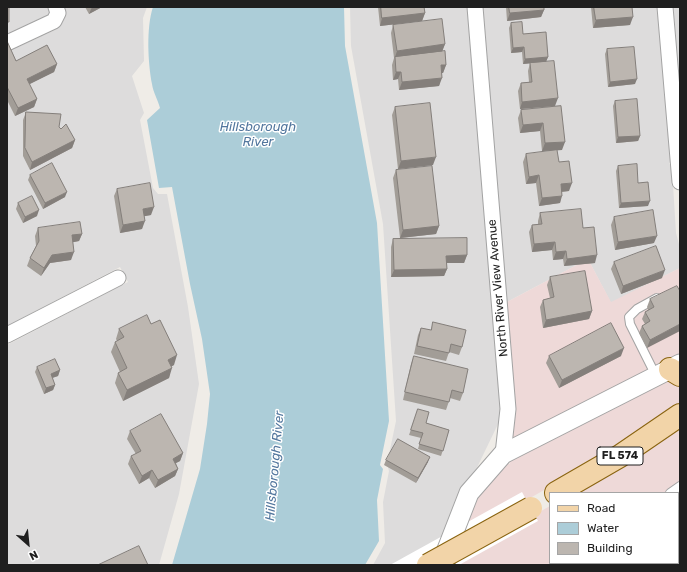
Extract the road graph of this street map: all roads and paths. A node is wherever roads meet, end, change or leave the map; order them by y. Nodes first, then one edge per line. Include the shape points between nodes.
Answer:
1 (56, 7) edge
2 (475, 7) edge
3 (665, 7) edge
4 (7, 43) edge
5 (680, 172) edge
6 (118, 278) dead end
7 (668, 292) edge
8 (7, 335) edge
9 (672, 371) edge
10 (680, 415) edge
11 (503, 454) junction
12 (680, 486) edge
13 (558, 492) edge
14 (671, 492) edge
15 (549, 497) edge
16 (445, 558) edge
17 (428, 565) edge

1 - 4 street via 58,13 54,21
2 - 11 street, North River View Avenue via 508,408
3 - 5 street
6 - 8 street
7 - 9 lane via 636,309 629,317 630,324 645,352
9 - 11 street
10 - 13 main road, FL 574 via 620,456
11 - 16 street via 469,493
12 - 14 lane
15 - 17 main road, bridge

